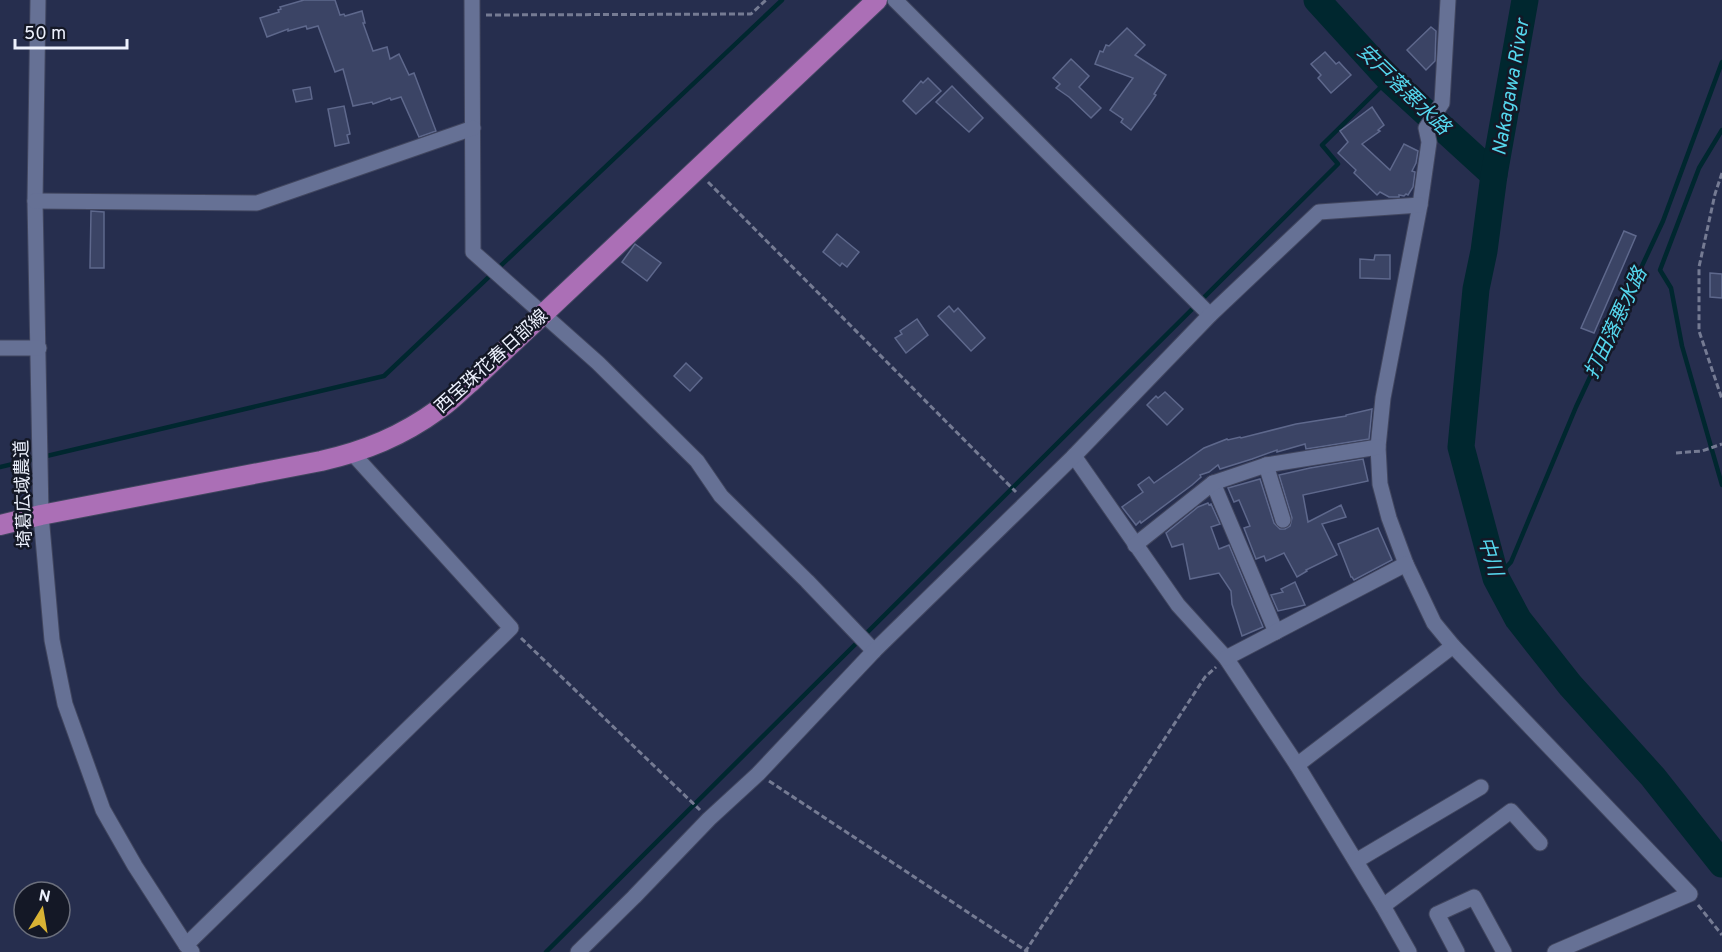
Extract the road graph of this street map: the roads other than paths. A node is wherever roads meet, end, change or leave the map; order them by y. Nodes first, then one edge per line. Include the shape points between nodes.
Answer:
1 (38, 0) edge
2 (877, 0) edge
3 (895, 0) edge
4 (1448, 0) edge
5 (472, 8) edge
6 (473, 128) junction
7 (35, 201) junction
8 (1420, 206) junction
9 (543, 315) junction
10 (1210, 315) junction
11 (0, 348) edge
12 (39, 348) junction
13 (1378, 447) junction
14 (353, 454) junction
15 (1074, 456) junction
16 (1266, 465) junction
17 (1213, 483) junction
18 (41, 515) junction
19 (1283, 520) dead end
20 (0, 525) edge
21 (1135, 545) junction
22 (1406, 564) junction
23 (1276, 632) junction
24 (1453, 646) junction
25 (874, 651) junction
26 (1226, 658) junction
27 (1297, 765) junction
28 (1481, 787) dead end
29 (1540, 843) dead end
30 (1356, 861) junction
31 (1383, 906) junction
32 (189, 948) edge
33 (578, 952) edge
34 (1409, 952) edge
35 (1457, 952) edge
36 (1504, 952) edge
37 (1555, 952) edge

1 - 7 street, 埼葛広域農道
2 - 9 main road, 西宝珠花春日部線
3 - 10 street
4 - 8 street via 1442,103 1426,128 1429,142
5 - 6 street
6 - 7 street via 256,203
6 - 9 street via 473,252
7 - 12 street, 埼葛広域農道
8 - 10 street via 1319,212
8 - 13 street via 1383,398
9 - 14 main road, 西宝珠花春日部線 via 440,409 401,433
9 - 25 street via 598,363 697,461 721,496
10 - 15 street
11 - 12 street
12 - 18 street, 埼葛広域農道
13 - 16 street
13 - 22 street via 1380,483
14 - 18 main road, 西宝珠花春日部線
14 - 32 street via 512,628
15 - 21 street
15 - 25 street
16 - 17 street
16 - 19 street
17 - 21 street
17 - 23 street
18 - 20 main road, 西宝珠花春日部線
18 - 32 street, 埼葛広域農道 via 52,640 68,714 103,810
21 - 26 street via 1178,605
22 - 23 street
22 - 24 street via 1434,622
23 - 26 street
24 - 27 street
24 - 37 street via 1690,894
25 - 33 street via 758,774
26 - 27 street
27 - 30 street
28 - 30 street
29 - 31 street via 1511,811
30 - 31 street
31 - 34 street
35 - 36 street via 1437,914 1474,897

